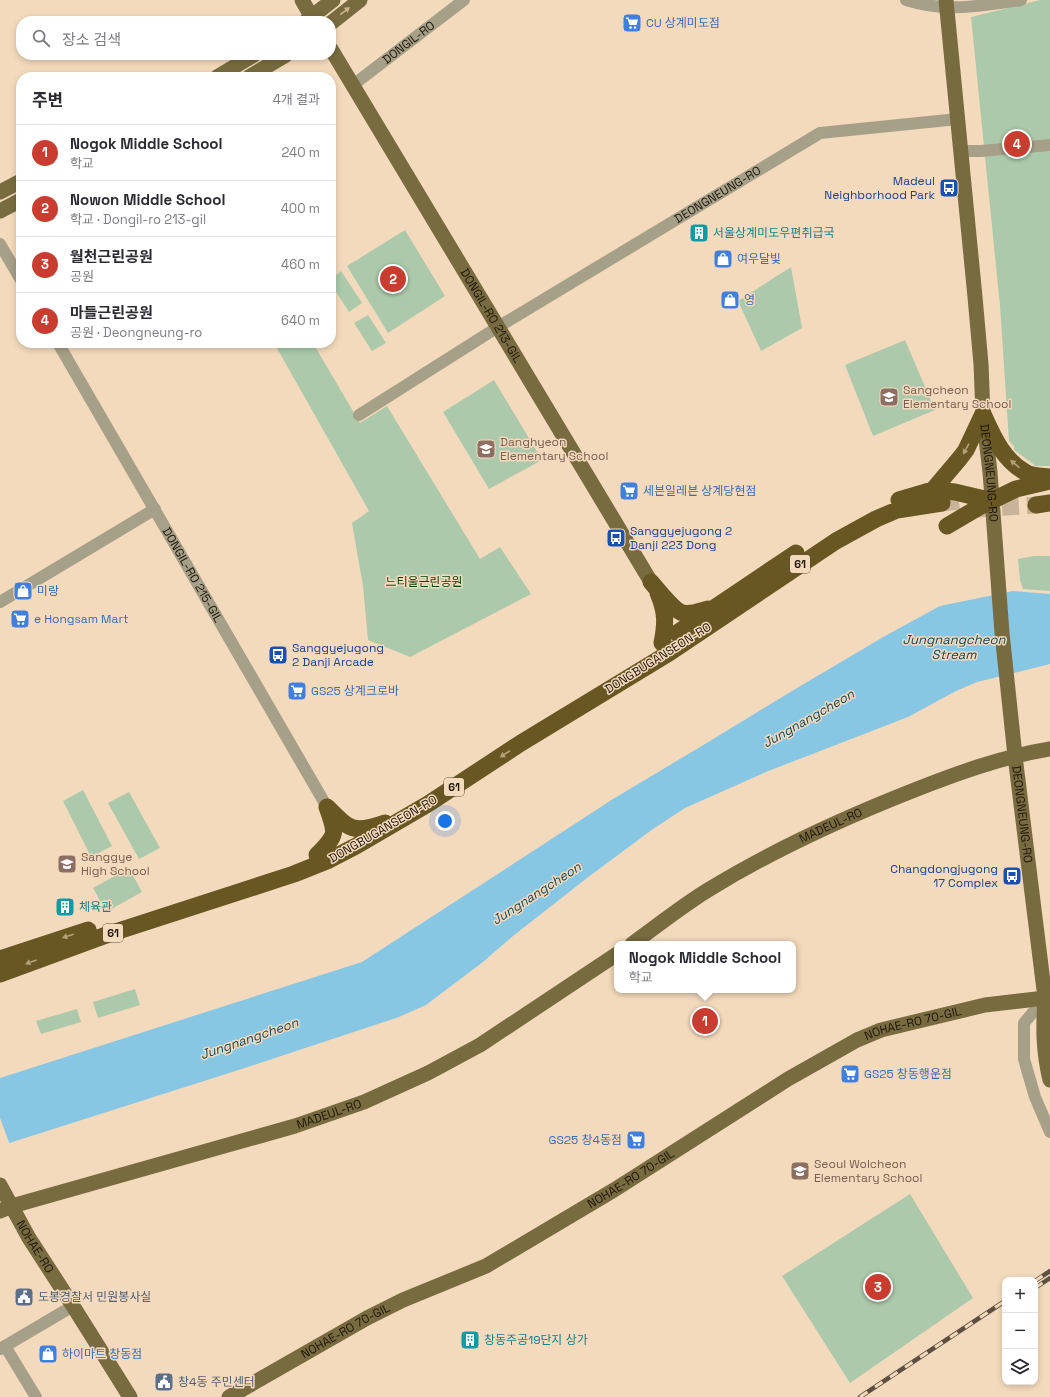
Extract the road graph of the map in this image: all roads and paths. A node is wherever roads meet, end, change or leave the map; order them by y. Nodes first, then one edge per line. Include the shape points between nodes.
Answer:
1 (302, 0) edge
2 (333, 0) edge
3 (360, 0) edge
4 (464, 0) edge
5 (906, 0) edge
6 (1021, 0) edge
7 (947, 4) edge
8 (309, 16) edge
9 (315, 16) edge
10 (336, 19) edge
11 (336, 56) edge
12 (246, 60) edge
13 (278, 60) edge
14 (225, 72) edge
15 (257, 72) edge
16 (353, 85) junction
17 (958, 119) junction
18 (1050, 145) edge
19 (961, 151) junction
20 (16, 184) edge
21 (0, 192) edge
22 (16, 203) edge
23 (0, 211) edge
24 (0, 244) edge
25 (16, 271) edge
26 (498, 327) junction
27 (61, 348) edge
28 (983, 414) junction
29 (359, 415) dead end
30 (1050, 477) edge
31 (1050, 481) edge
32 (992, 501) junction
33 (155, 508) junction
34 (942, 508) junction
35 (826, 547) junction
36 (773, 568) junction
37 (652, 582) junction
38 (750, 599) junction
39 (0, 602) edge
40 (724, 608) junction
41 (662, 643) junction
42 (521, 744) junction
43 (1050, 749) edge
44 (1015, 756) junction
45 (327, 807) junction
46 (414, 812) junction
47 (368, 829) junction
48 (317, 855) junction
49 (636, 941) edge
50 (614, 956) edge
51 (0, 959) edge
52 (0, 974) edge
53 (1048, 1000) edge
54 (1050, 1080) edge
55 (1050, 1132) edge
56 (0, 1185) edge
57 (4, 1207) edge
58 (73, 1306) junction
59 (2, 1348) edge
60 (36, 1397) edge
61 (130, 1397) edge
62 (228, 1397) edge

1 - 8 main road
2 - 9 main road
10 -> 3 main road
4 - 16 street, DONGIL-RO
5 - 7 street
6 - 7 street via 971,7
7 - 17 main road, DEONGNEUNG-RO
11 - 16 main road, DONGIL-RO 213-GIL
12 - 14 main road
13 - 15 main road
16 - 26 main road, DONGIL-RO 213-GIL
17 - 19 main road, DEONGNEUNG-RO
17 - 26 street, DEONGNEUNG-RO via 820,133
18 - 19 street
19 - 28 main road, DEONGNEUNG-RO
20 - 21 main road
22 - 23 main road
24 - 25 street
26 - 29 street, DEONGNEUNG-RO
26 - 37 main road, DONGIL-RO 213-GIL
27 - 33 street, DONGIL-RO 215-GIL
30 -> 28 highway via 1025,473 1010,460 996,442
28 - 32 main road, DEONGNEUNG-RO
28 -> 34 highway via 963,454 946,476
31 - 32 highway via 1016,489
32 - 34 highway via 966,514
32 - 34 highway via 955,492
32 - 44 main road, DEONGNEUNG-RO
33 - 39 street
33 - 45 street, DONGIL-RO 215-GIL
34 - 35 highway, DONGBUGANSEON-RO / 61 via 897,510
34 - 36 highway via 891,502 856,518
34 - 38 highway, DONGBUGANSEON-RO / 61 via 868,532
35 - 36 highway
35 - 38 highway, DONGBUGANSEON-RO / 61
36 - 40 highway
37 - 40 highway via 682,613
37 - 41 highway via 663,608 666,625
38 - 40 highway, DONGBUGANSEON-RO / 61
40 - 41 highway
40 - 42 highway, DONGBUGANSEON-RO / 61 via 669,653
41 - 42 highway via 560,710
42 -> 46 highway, DONGBUGANSEON-RO / 61
43 - 44 main road, MADEUL-RO
44 - 49 main road, MADEUL-RO via 943,779 806,836 707,891
44 - 53 main road, DEONGNEUNG-RO
45 - 47 highway via 351,828
45 - 48 highway via 334,833 332,840
46 - 47 highway
46 -> 52 highway, DONGBUGANSEON-RO / 61 via 329,860 294,874 109,934
47 - 48 highway
48 -> 51 highway
50 - 57 main road, MADEUL-RO via 480,1045 428,1073 364,1102 295,1126
53 - 54 main road, DEONGNEUNG-RO via 1043,1032
53 - 55 street via 1024,1023 1024,1059 1035,1097
53 - 62 main road, NOHAE-RO 70-GIL via 985,1005 881,1030 857,1040 788,1079 614,1190 492,1262 367,1318
56 - 57 main road, NOHAE-RO
57 - 58 main road, NOHAE-RO via 29,1238
58 - 59 street
58 - 61 main road, NOHAE-RO
59 - 60 street

